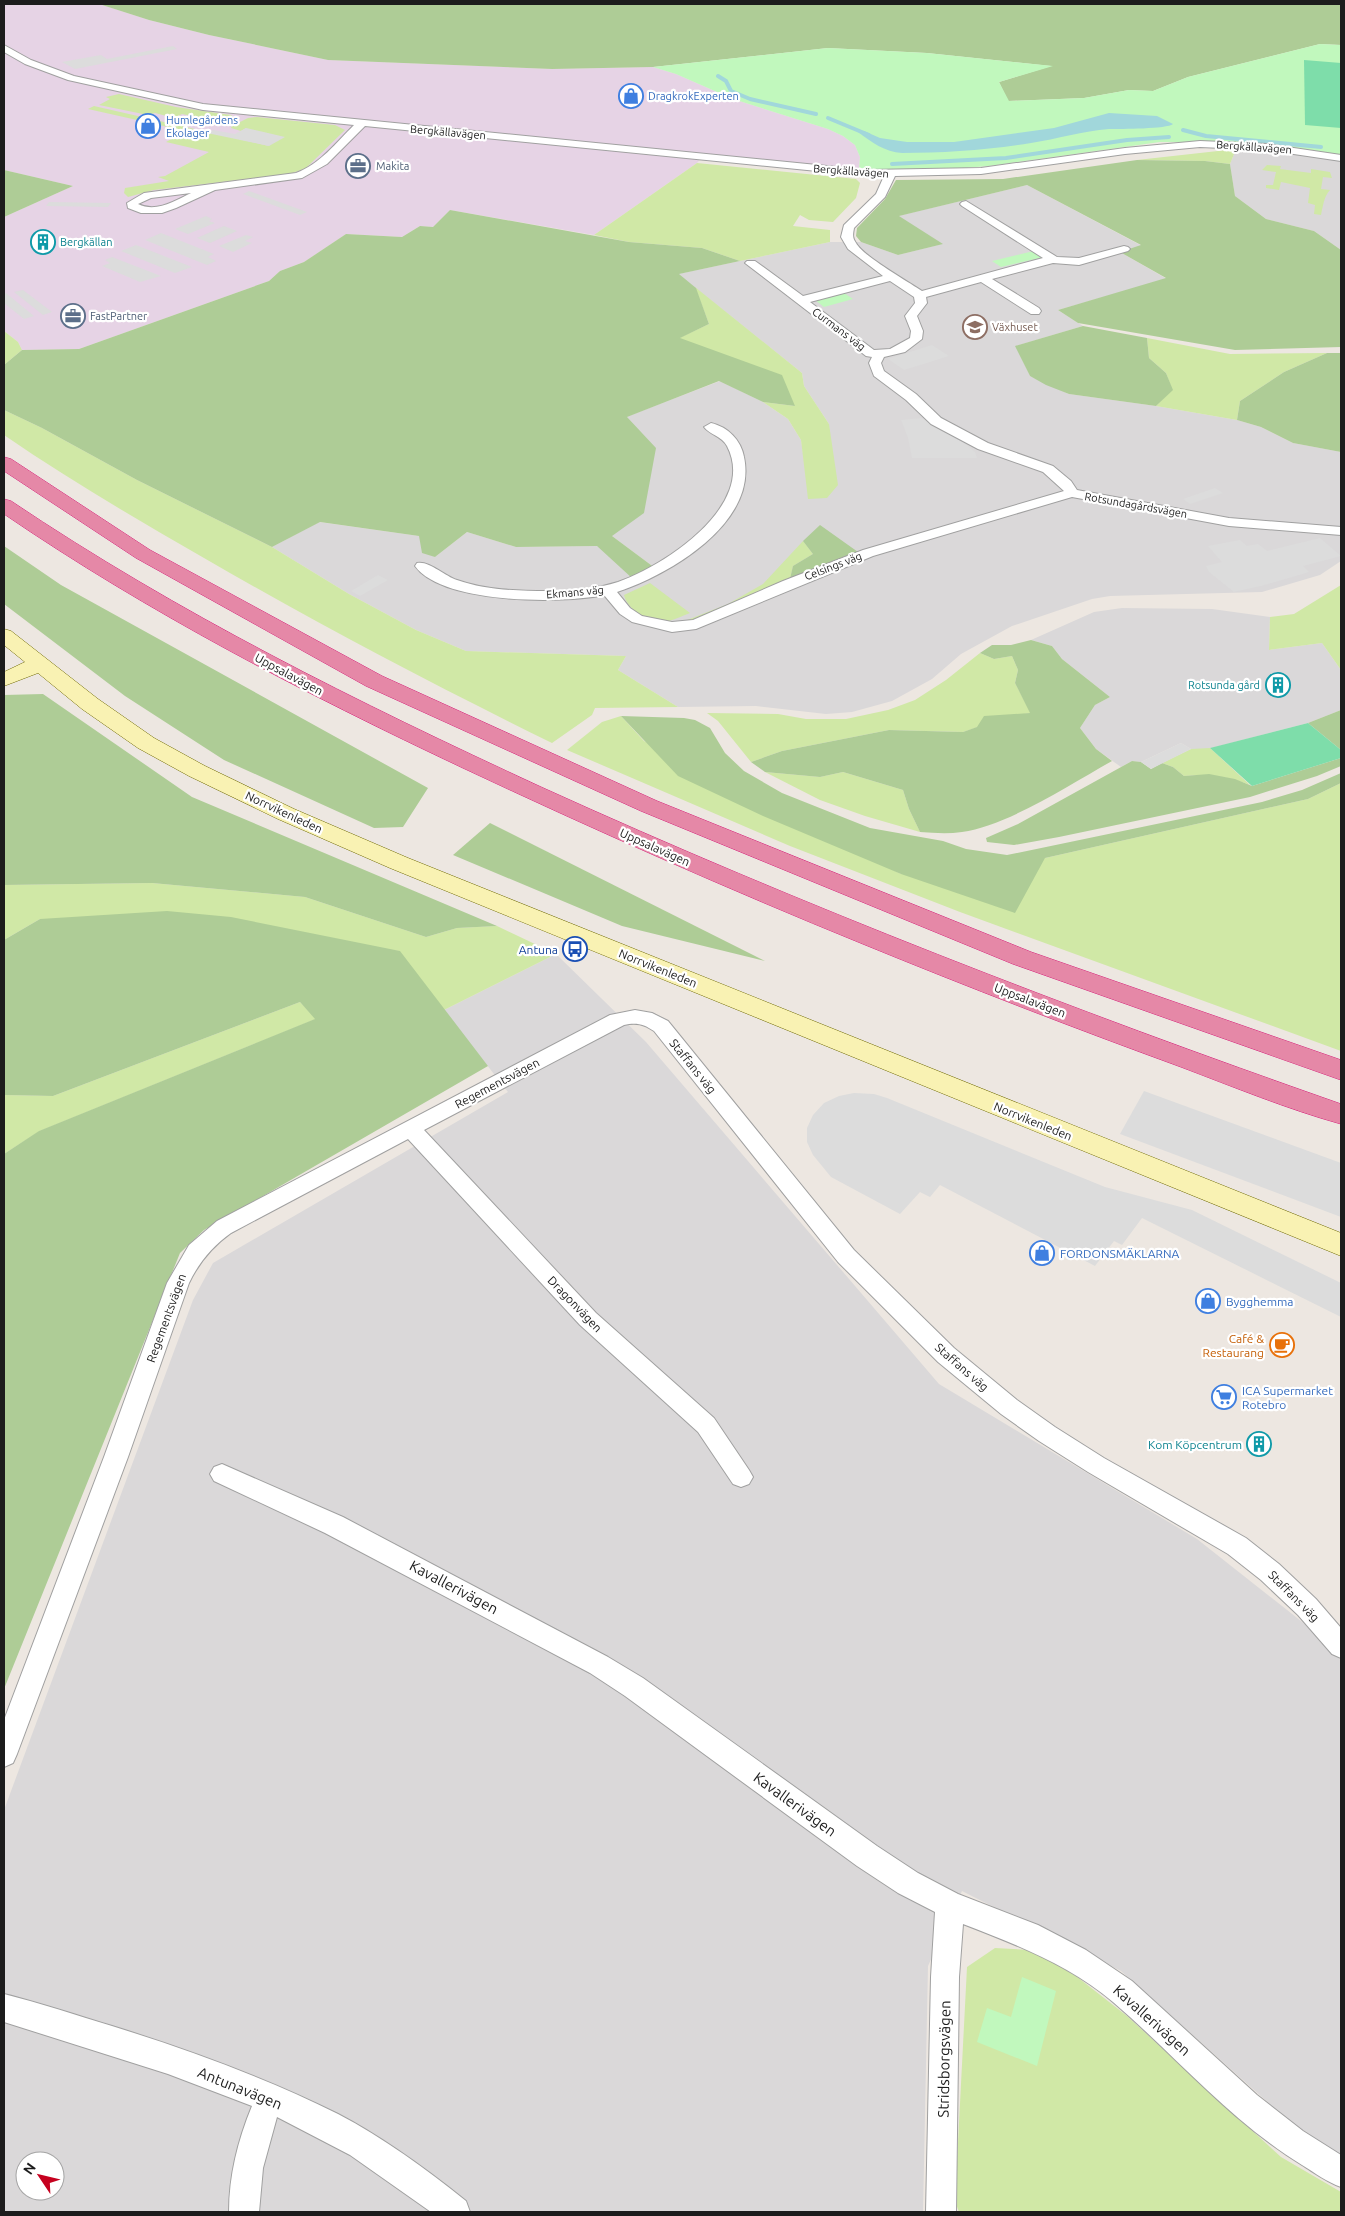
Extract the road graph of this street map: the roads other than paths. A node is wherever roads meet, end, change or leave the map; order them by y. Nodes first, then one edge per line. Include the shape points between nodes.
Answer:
1 (4, 48) edge
2 (360, 124) junction
3 (1341, 158) edge
4 (890, 174) junction
5 (212, 187) junction
6 (966, 204) dead end
7 (1124, 249) dead end
8 (1053, 259) junction
9 (751, 263) dead end
10 (892, 277) junction
11 (982, 278) junction
12 (920, 295) junction
13 (802, 300) junction
14 (1035, 311) dead end
15 (879, 355) junction
16 (711, 427) dead end
17 (4, 455) edge
18 (4, 463) edge
19 (1072, 493) junction
20 (52, 495) junction
21 (4, 505) edge
22 (1341, 531) edge
23 (422, 566) dead end
24 (608, 590) junction
25 (4, 636) edge
26 (39, 664) junction
27 (4, 680) edge
28 (646, 1017) joint
29 (1341, 1070) edge
30 (1341, 1114) edge
31 (410, 1128) junction
32 (1341, 1245) edge
33 (222, 1474) dead end
34 (742, 1477) dead end
35 (1341, 1646) edge
36 (4, 1754) edge
37 (950, 1905) junction
38 (4, 2008) edge
39 (269, 2099) junction
40 (1341, 2172) edge
41 (244, 2212) edge
42 (455, 2212) edge
43 (941, 2212) edge

1 - 2 street, Bergkällavägen via 28,62 60,74 175,102
2 - 4 street, Bergkällavägen
2 - 5 street via 323,162 308,172 280,179
3 - 4 street, Bergkällavägen via 1267,147 1200,144 981,171
4 - 10 street via 881,195 848,227 847,238 852,247
5 - 5 street via 148,195 135,200 132,206 141,210 161,210
6 - 8 street
7 - 8 street via 1076,262
8 - 11 street
9 - 13 street, Curmans väg
10 - 12 street
10 - 13 street, Curmans väg
11 - 12 street
11 - 14 street
12 - 15 street, Curmans väg via 921,303 911,316 917,331 916,339
13 - 15 street, Curmans väg via 870,352
15 - 19 street, Rotsundagårdsvägen via 875,363 878,373 911,396 936,421 983,446 1048,469
16 - 24 street, Ekmans väg via 727,435 736,446 740,476 728,507 708,532 672,561 642,578
17 - 20 highway
18 - 20 highway
19 - 22 street, Rotsundagårdsvägen via 1229,522
19 - 24 street, Celsings väg via 868,553 696,624 672,627 637,619 625,611
20 - 29 highway via 143,554 374,681 649,806 1022,958
21 - 30 highway, Uppsalavägen via 162,606 300,680 591,819 752,890 927,961
23 - 24 street, Ekmans väg via 442,579 489,591 543,595
25 - 26 main road, Norrvikenleden
26 - 27 main road
26 - 32 main road, Norrvikenleden via 146,743 286,814 398,863
28 - 31 street, Regementsvägen via 628,1016 617,1020
28 - 35 street, Staffans väg via 661,1026 846,1256 946,1355 1002,1402 1047,1434 1237,1546 1270,1572
31 - 34 street, Dragonvägen via 588,1319 706,1425
31 - 36 street, Regementsvägen via 224,1227 197,1248 186,1264
33 - 37 street, Kavallerivägen via 334,1525 599,1664 867,1856
37 - 40 street, Kavallerivägen via 1028,1935 1076,1960 1114,1986 1163,2028 1246,2106 1292,2142
37 - 43 street, Stridsborgsvägen via 945,1977
38 - 39 street, Antunavägen via 195,2069
39 - 41 street via 249,2157 244,2182
39 - 42 street, Antunavägen via 328,2126 366,2148

